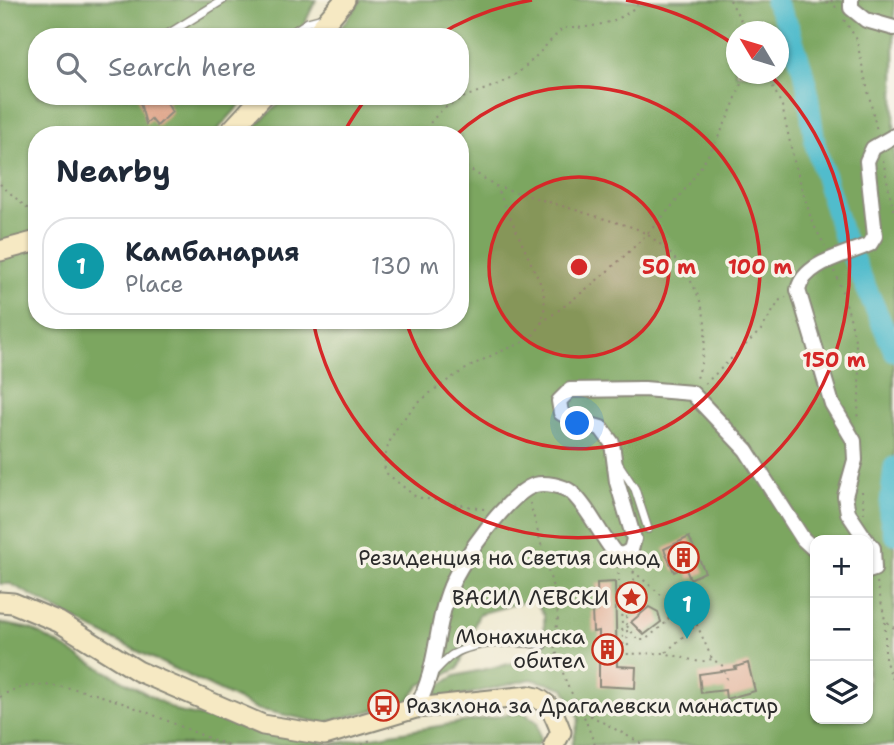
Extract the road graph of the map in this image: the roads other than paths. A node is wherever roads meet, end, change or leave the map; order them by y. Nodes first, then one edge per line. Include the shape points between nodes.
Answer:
1 (223, 0) edge
2 (345, 0) edge
3 (851, 4) edge
4 (331, 16) junction
5 (178, 28) edge
6 (299, 28) edge
7 (321, 28) edge
8 (894, 28) edge
9 (255, 105) edge
10 (235, 126) edge
11 (894, 136) edge
12 (28, 243) edge
13 (0, 251) edge
14 (614, 457) junction
15 (648, 529) dead end
16 (863, 535) edge
17 (810, 545) edge
18 (0, 602) edge
19 (543, 645) dead end
20 (433, 674) junction
21 (416, 708) junction
22 (554, 745) edge

1 - 5 lane
2 - 4 street
3 - 8 street via 866,20
4 - 6 lane
4 - 7 street
9 - 10 street
11 - 16 street via 873,148 867,161 875,236 870,244 808,271 798,290 832,404 854,441 855,460 845,496 848,513
12 - 13 street
14 - 15 lane via 635,489
14 - 17 street via 612,443 601,428 561,413 563,395 582,389 692,393 746,450
14 - 20 street via 634,539 624,553 560,486 537,484 520,494 463,562 450,586
18 - 21 street via 59,622 138,671 263,725 325,735
19 - 20 lane via 518,640 466,648
20 - 21 street
21 - 22 street via 539,697 556,716 561,732

